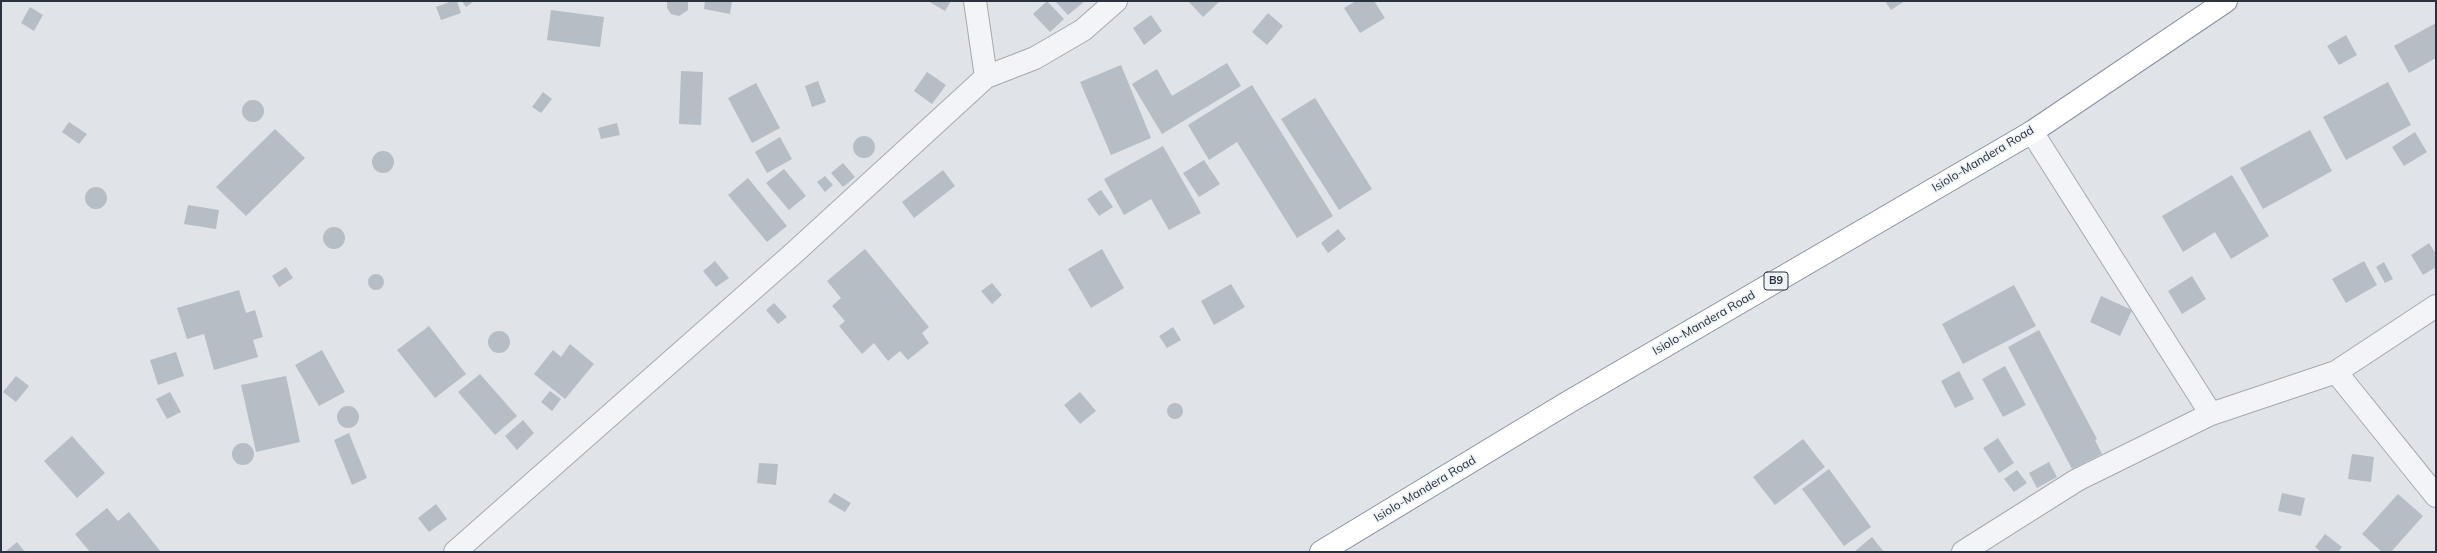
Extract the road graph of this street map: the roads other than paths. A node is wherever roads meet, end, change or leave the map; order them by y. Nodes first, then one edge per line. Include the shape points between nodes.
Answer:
1 (975, 1) edge
2 (1116, 1) edge
3 (2226, 1) edge
4 (986, 77) junction
5 (2032, 132) junction
6 (2436, 306) edge
7 (2336, 372) junction
8 (2211, 414) junction
9 (2436, 496) edge
10 (455, 552) edge
11 (1321, 552) edge
12 (1963, 552) edge

1 - 4 street
2 - 4 street via 1083,30 1035,58
3 - 5 highway, Isiolo-Mandera Road / B9
4 - 10 street via 795,252
5 - 8 street
5 - 11 highway, Isiolo-Mandera Road / B9 via 1567,403
6 - 7 street
7 - 8 street
7 - 9 street
8 - 12 street via 2077,480

